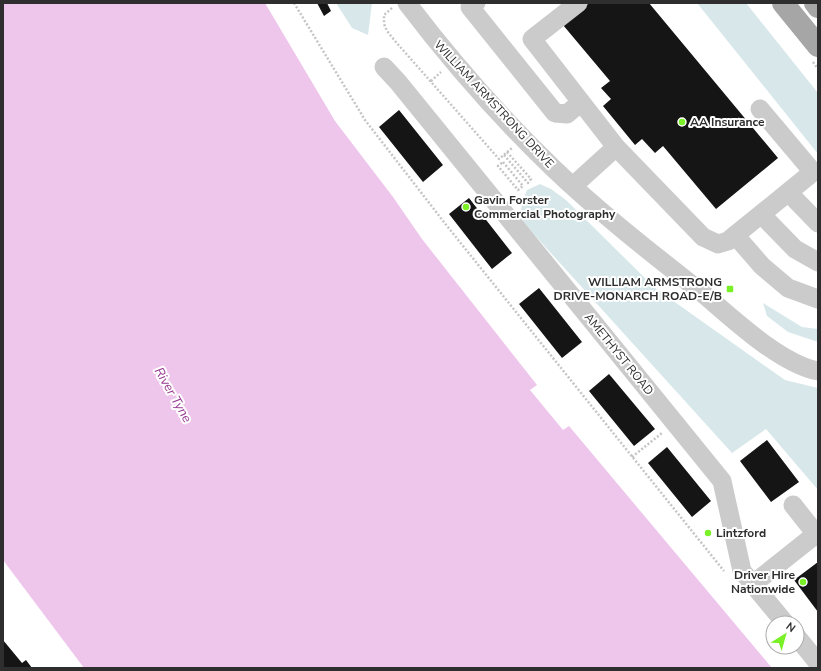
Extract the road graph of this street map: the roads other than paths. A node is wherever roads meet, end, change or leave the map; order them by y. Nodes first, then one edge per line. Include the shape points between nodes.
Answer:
1 (407, 3) edge
2 (476, 3) edge
3 (578, 3) edge
4 (783, 3) edge
5 (815, 3) edge
6 (818, 7) edge
7 (818, 46) edge
8 (384, 67) dead end
9 (581, 102) junction
10 (760, 109) dead end
11 (616, 147) junction
12 (815, 175) edge
13 (573, 186) junction
14 (788, 192) junction
15 (761, 214) junction
16 (818, 223) edge
17 (735, 235) junction
18 (818, 262) edge
19 (818, 299) edge
20 (818, 371) edge
21 (792, 505) dead end
22 (817, 535) edge
23 (752, 584) junction
24 (778, 615) edge
25 (805, 647) edge
26 (818, 663) edge

1 - 13 street, WILLIAM ARMSTRONG DRIVE via 496,110
2 - 9 street via 470,8 555,113 567,114
3 - 9 street via 532,39
4 - 7 main road
5 - 6 main road
8 - 23 street, AMETHYST ROAD via 722,481 742,571
9 - 11 street
10 - 12 street
11 - 13 street
11 - 17 street via 703,237 718,244 728,241
12 - 14 street
13 - 20 street, WILLIAM ARMSTRONG DRIVE via 751,333 783,356
14 - 15 street
14 - 16 street
15 - 17 street
15 - 18 street via 795,250
17 - 19 street via 762,266 788,288
21 - 22 street
22 - 23 street
23 - 24 street, AMETHYST ROAD
25 - 26 street

